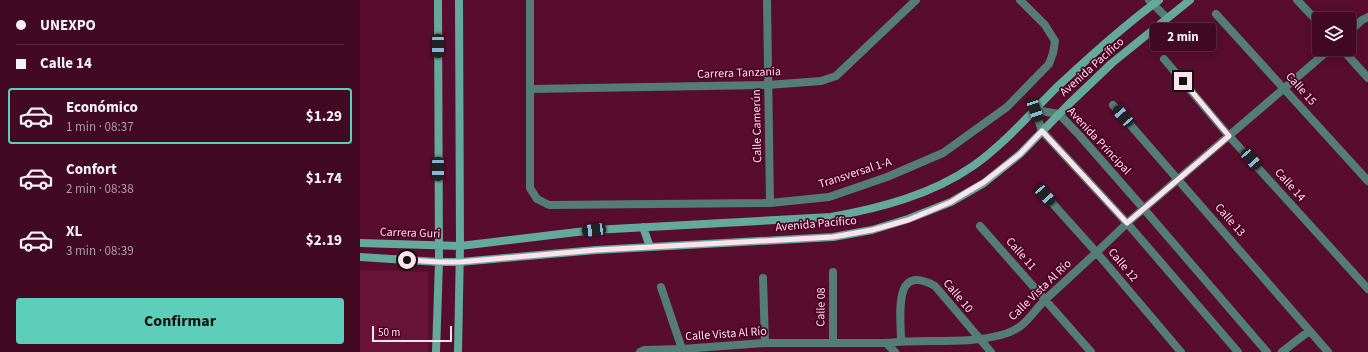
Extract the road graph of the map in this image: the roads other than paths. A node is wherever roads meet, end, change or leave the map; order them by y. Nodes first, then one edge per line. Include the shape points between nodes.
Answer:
1 (438, 0) edge
2 (459, 0) edge
3 (530, 0) edge
4 (767, 0) edge
5 (916, 0) edge
6 (1020, 0) edge
7 (1190, 0) edge
8 (1298, 0) edge
9 (1154, 1) edge
10 (1216, 14) dead end
11 (1312, 16) edge
12 (1368, 17) edge
13 (1167, 18) junction
14 (1356, 26) edge
15 (1322, 56) edge
16 (1348, 56) edge
17 (1164, 59) dead end
18 (1368, 78) edge
19 (768, 85) junction
20 (1284, 88) junction
21 (531, 89) junction
22 (1113, 105) dead end
23 (1035, 110) junction
24 (1059, 114) junction
25 (1042, 131) junction
26 (1229, 136) junction
27 (1179, 179) junction
28 (1368, 181) edge
29 (1045, 195) dead end
30 (770, 203) junction
31 (1144, 209) junction
32 (1127, 223) junction
33 (980, 226) dead end
34 (643, 227) junction
35 (360, 243) edge
36 (439, 246) junction
37 (460, 246) junction
38 (650, 247) junction
39 (1097, 253) junction
40 (360, 257) edge
41 (439, 262) junction
42 (460, 262) junction
43 (833, 272) dead end
44 (763, 278) dead end
45 (661, 286) dead end
46 (1368, 290) edge
47 (1045, 300) junction
48 (1309, 330) junction
49 (979, 339) junction
50 (901, 341) junction
51 (833, 342) junction
52 (765, 343) junction
53 (886, 343) junction
54 (682, 349) junction
55 (708, 349) edge
56 (436, 352) edge
57 (458, 352) edge
58 (640, 352) edge
59 (895, 352) edge
60 (991, 352) edge
61 (1091, 352) edge
62 (1181, 352) edge
63 (1238, 352) edge
64 (1267, 352) edge
65 (1282, 352) edge
66 (1328, 352) edge

1 - 36 street
2 - 37 street
3 - 21 street
4 - 19 street, Calle Camerún
5 - 19 street, Carrera Tanzania via 836,76 821,81
6 - 30 street, Transversal 1-A via 1045,25 1055,41 1048,64 1007,107 943,153 887,177 829,197
7 - 13 street, Avenida Pacífico
8 - 11 street
9 - 13 street
9 - 23 street, Avenida Pacífico via 1099,48
10 - 20 street, Calle 15
12 - 14 street
13 - 24 street, Avenida Pacífico via 1112,63
15 - 20 street, Calle Vista Al Río
16 - 18 street
17 - 26 street, Calle 14
19 - 21 street, Carrera Tanzania
19 - 30 street, Calle Camerún
20 - 26 street, Calle Vista Al Río
20 - 28 street, Calle 15
21 - 30 street, Transversal 1-A via 530,188 537,199 549,205
22 - 27 street, Calle 13
23 - 24 street, Avenida Principal
23 - 25 street
23 - 34 street, Avenida Pacífico via 1006,139 973,166 942,184 902,201 831,217
24 - 25 street, Avenida Pacífico
24 - 31 street, Avenida Principal
25 - 32 street
25 - 38 street, Avenida Pacífico via 1020,154 984,182 951,202 908,220 833,237
26 - 27 street, Calle Vista Al Río
26 - 46 street, Calle 14
27 - 31 street, Calle Vista Al Río
27 - 48 street, Calle 13
29 - 39 street, Calle 12
31 - 32 street, Calle Vista Al Río
31 - 64 street, Avenida Principal
32 - 39 street, Calle Vista Al Río
32 - 63 street
33 - 47 street, Calle 11
34 - 37 street, Avenida Pacífico via 594,230
34 - 38 street
35 - 36 street, Carrera Guri
36 - 37 street, Carrera Guri
36 - 41 street
37 - 42 street
38 - 42 street, Avenida Pacífico
39 - 47 street, Calle Vista Al Río
39 - 62 street, Calle 12
40 - 41 street
41 - 42 street
41 - 56 street
42 - 57 street
43 - 51 street, Calle 08
44 - 52 street
45 - 54 street
47 - 49 street, Calle Vista Al Río via 1026,322 1014,331
47 - 61 street, Calle 11
48 - 65 street
48 - 66 street, Calle 13
49 - 50 street, Calle Vista Al Río
49 - 50 street, Calle 10 via 935,286 926,281 914,280 905,286 901,294
49 - 60 street, Calle 10
50 - 53 street, Calle Vista Al Río
51 - 52 street, Calle Vista Al Río
51 - 53 street, Calle Vista Al Río
52 - 55 street, Calle Vista Al Río
53 - 59 street
54 - 55 street, Calle Vista Al Río
54 - 58 street, Calle Vista Al Río

